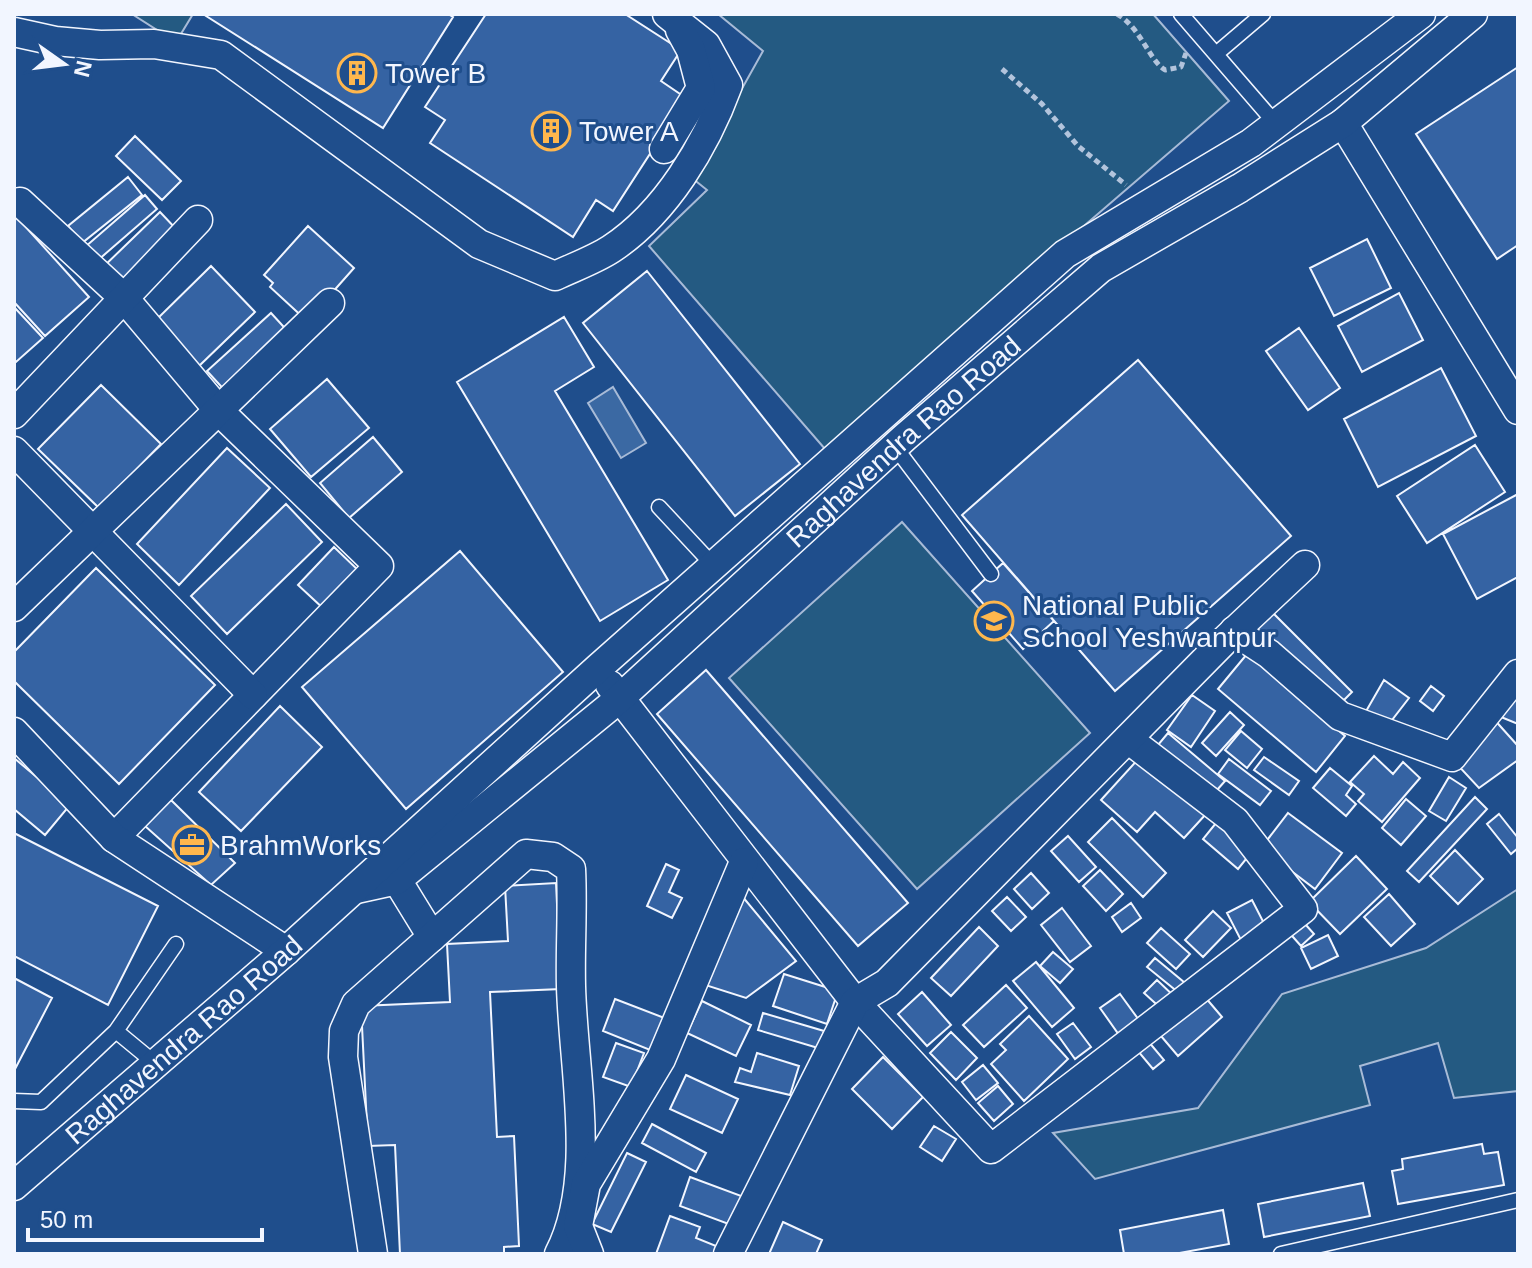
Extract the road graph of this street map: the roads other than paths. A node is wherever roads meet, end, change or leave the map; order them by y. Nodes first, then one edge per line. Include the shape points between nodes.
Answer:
1 (1181, 14) edge
2 (1263, 14) edge
3 (1421, 14) edge
4 (1473, 14) edge
5 (670, 16) edge
6 (17, 21) edge
7 (1216, 54) junction
8 (1343, 123) junction
9 (1276, 124) junction
10 (664, 149) dead end
11 (20, 202) dead end
12 (198, 220) dead end
13 (124, 298) junction
14 (330, 303) dead end
15 (1518, 410) edge
16 (220, 412) junction
17 (14, 414) edge
18 (895, 447) junction
19 (14, 451) edge
20 (659, 507) dead end
21 (92, 531) junction
22 (713, 565) junction
23 (1305, 565) dead end
24 (991, 574) dead end
25 (14, 607) edge
26 (1234, 631) junction
27 (598, 668) junction
28 (1518, 674) edge
29 (253, 695) junction
30 (619, 699) junction
31 (14, 732) edge
32 (1128, 739) junction
33 (114, 838) junction
34 (744, 862) junction
35 (397, 880) junction
36 (352, 889) junction
37 (432, 937) junction
38 (176, 944) dead end
39 (286, 951) junction
40 (855, 1002) junction
41 (116, 1031) junction
42 (156, 1064) junction
43 (14, 1101) edge
44 (14, 1186) edge
45 (1518, 1200) edge
46 (585, 1251) edge
47 (373, 1254) edge
48 (559, 1254) edge
49 (728, 1254) edge
50 (1281, 1254) edge

1 - 7 lane
2 - 7 lane
3 - 9 street, Raghavendra Rao Road
4 - 8 street, Raghavendra Rao Road
5 - 6 street via 706,45 728,85 713,126 650,217 611,249 555,276 479,244 221,55 154,44 55,41
5 - 10 street via 691,50 701,88
7 - 9 lane
8 - 15 street
8 - 18 street, Raghavendra Rao Road via 1101,268
9 - 22 street, Raghavendra Rao Road via 1065,254
11 - 13 street
12 - 13 street
13 - 16 street
13 - 17 street
14 - 16 street
16 - 21 street
16 - 29 street via 379,566
18 - 24 lane
18 - 30 street, Raghavendra Rao Road
19 - 21 street
20 - 22 lane
21 - 25 street
21 - 29 street
22 - 27 street, Raghavendra Rao Road
23 - 26 street
26 - 28 street via 1340,716 1452,757
26 - 32 street
27 - 30 street
27 - 36 street, Raghavendra Rao Road
29 - 33 street
30 - 34 street
30 - 35 street, Raghavendra Rao Road
31 - 33 street
32 - 40 street via 887,983
32 - 40 street via 1235,821 1303,909 991,1149
33 - 39 street
34 - 40 street
34 - 46 street via 661,1059 586,1184 578,1226
35 - 36 street, Raghavendra Rao Road
35 - 37 street
36 - 39 street, Raghavendra Rao Road
37 - 47 street via 356,1004 344,1031 343,1057
37 - 48 street via 526,854 553,857 571,869 581,1168 568,1237
38 - 41 lane
39 - 42 street, Raghavendra Rao Road
40 - 49 street
41 - 42 lane
41 - 43 lane via 41,1102
42 - 44 street, Raghavendra Rao Road
45 - 50 lane

